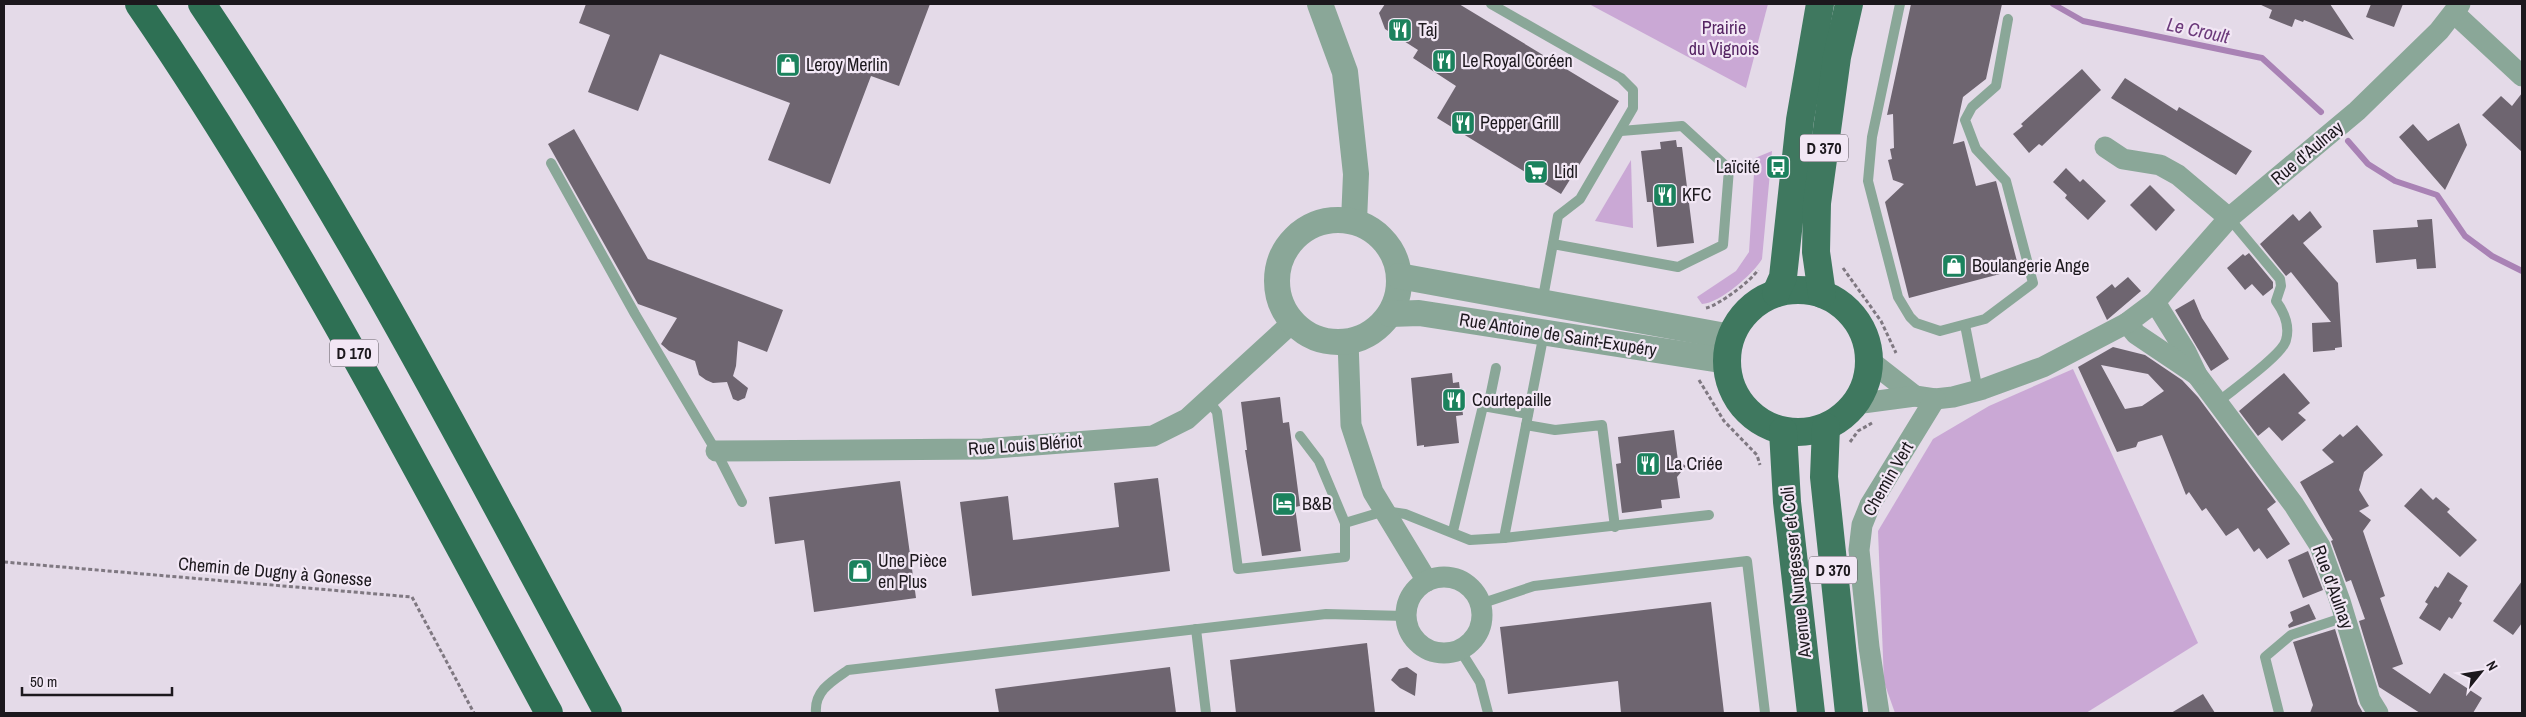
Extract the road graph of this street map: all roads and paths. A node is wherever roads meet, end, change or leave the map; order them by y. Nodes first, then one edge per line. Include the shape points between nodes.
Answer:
1 (140, 4) edge
2 (202, 4) edge
3 (1320, 4) edge
4 (1491, 4) edge
5 (1820, 4) edge
6 (1849, 4) edge
7 (1900, 4) edge
8 (2458, 6) edge
9 (2008, 19) dead end
10 (2522, 76) edge
11 (1620, 131) junction
12 (2105, 147) dead end
13 (551, 163) dead end
14 (2229, 218) junction
15 (1354, 221) junction
16 (1553, 244) junction
17 (1399, 276) junction
18 (1776, 293) junction
19 (1822, 294) junction
20 (2156, 302) junction
21 (1542, 303) junction
22 (1390, 314) junction
23 (1292, 322) junction
24 (2127, 322) junction
25 (1965, 325) junction
26 (1544, 333) junction
27 (1348, 341) junction
28 (1729, 349) junction
29 (1869, 360) junction
30 (1496, 368) dead end
31 (2197, 375) junction
32 (1978, 391) junction
33 (1925, 398) junction
34 (1208, 400) junction
35 (2218, 402) junction
36 (1855, 404) junction
37 (1488, 407) junction
38 (1527, 420) junction
39 (1826, 427) junction
40 (1783, 431) junction
41 (1300, 436) dead end
42 (716, 451) junction
43 (742, 502) dead end
44 (1385, 511) junction
45 (1709, 516) dead end
46 (1346, 523) junction
47 (1614, 526) junction
48 (1453, 531) junction
49 (1504, 538) junction
50 (4, 562) edge
51 (1427, 581) junction
52 (1480, 604) junction
53 (1405, 616) junction
54 (2345, 617) junction
55 (1196, 629) junction
56 (1460, 650) junction
57 (474, 713) edge
58 (549, 713) edge
59 (608, 713) edge
60 (816, 713) edge
61 (1206, 713) edge
62 (1488, 713) edge
63 (1764, 713) edge
64 (1811, 713) edge
65 (1849, 713) edge
66 (1879, 713) edge
67 (2279, 713) edge
68 (2378, 713) edge

1 - 58 highway, D 170 via 263,195 309,273
2 - 59 highway, D 170 via 288,136 383,299
3 - 15 street via 1345,72 1356,174
4 - 11 lane via 1621,78 1633,90 1633,108
5 - 18 main road, D 370 via 1800,120 1783,277
6 - 19 main road, D 370 via 1837,57 1817,203 1816,252
7 - 25 lane via 1872,137 1870,193 1898,297 1910,317 1928,329 1940,331
8 - 10 street
8 - 14 street, Rue d'Aulnay via 2439,31 2357,111
9 - 25 lane via 1996,86 1972,107 1966,120 1976,148 2006,180 2033,284 1991,316
11 - 16 lane via 1580,200 1558,216
11 - 16 lane via 1682,126 1729,170 1723,245 1678,267
12 - 14 street via 2123,159 2160,165 2178,175
13 - 42 lane
14 - 20 street, Rue d'Aulnay
14 - 35 lane via 2280,279 2276,301 2285,313 2287,333 2282,350
15 - 17 street via 1373,230 1388,246 1394,255
15 - 23 street via 1332,219 1312,225 1295,236 1284,251 1277,272 1277,289 1283,309
16 - 21 lane
17 - 21 street, Rue Antoine de Saint-Exupéry
17 - 22 street via 1398,294
18 - 19 main road via 1794,290
18 - 28 main road via 1757,303 1741,318
19 - 29 main road via 1835,300 1853,316 1864,336
20 - 24 street, Rue d'Aulnay
20 - 31 street, Rue d'Aulnay
21 - 28 street, Rue Antoine de Saint-Exupéry
22 - 26 street, Rue Antoine de Saint-Exupéry via 1419,314
22 - 27 street via 1365,336
23 - 27 street via 1310,335 1326,341
23 - 34 street, Rue Louis Blériot
24 - 31 street, Rue d'Aulnay via 2136,334
24 - 32 street, Rue d'Aulnay via 2043,367
25 - 32 lane
26 - 28 street, Rue Antoine de Saint-Exupéry
26 - 38 lane
27 - 44 street via 1351,425 1373,492
28 - 40 main road via 1731,384 1742,406 1760,422
29 - 33 street
29 - 36 main road via 1863,390
30 - 37 lane
31 - 35 street, Rue d'Aulnay
32 - 33 street, Rue d'Aulnay
33 - 36 street, Rue d'Aulnay
33 - 66 street, Chemin Vert via 1862,525 1860,560
34 - 42 street, Rue Louis Blériot via 1187,419 1153,436 983,449
34 - 46 lane via 1217,412 1238,569 1345,557
35 - 54 street, Rue d'Aulnay via 2320,546
36 - 39 main road
37 - 38 lane
37 - 48 lane via 1483,406
38 - 47 lane via 1555,430 1602,425
38 - 49 lane
39 - 40 main road via 1805,432
39 - 65 main road, D 370 via 1824,477
40 - 64 main road, Avenue Nungesser et Coli / D 370 via 1787,502
41 - 46 lane via 1319,461
42 - 43 lane
44 - 46 lane
44 - 48 lane via 1405,514
44 - 51 street
45 - 47 lane
47 - 49 lane
48 - 49 lane via 1470,540
50 - 57 path, Chemin de Dugny à Gonesse via 412,597
51 - 52 street via 1459,580 1468,586
51 - 53 street via 1411,595
52 - 56 street via 1482,615 1476,636
52 - 63 lane via 1534,586 1747,561
53 - 55 lane via 1326,614
53 - 56 street via 1412,637 1419,645 1439,653
54 - 67 lane via 2291,636 2264,657
54 - 68 street, Rue d'Aulnay via 2370,700
55 - 60 lane via 848,670 826,684 815,704
55 - 61 lane
56 - 62 lane via 1480,682

